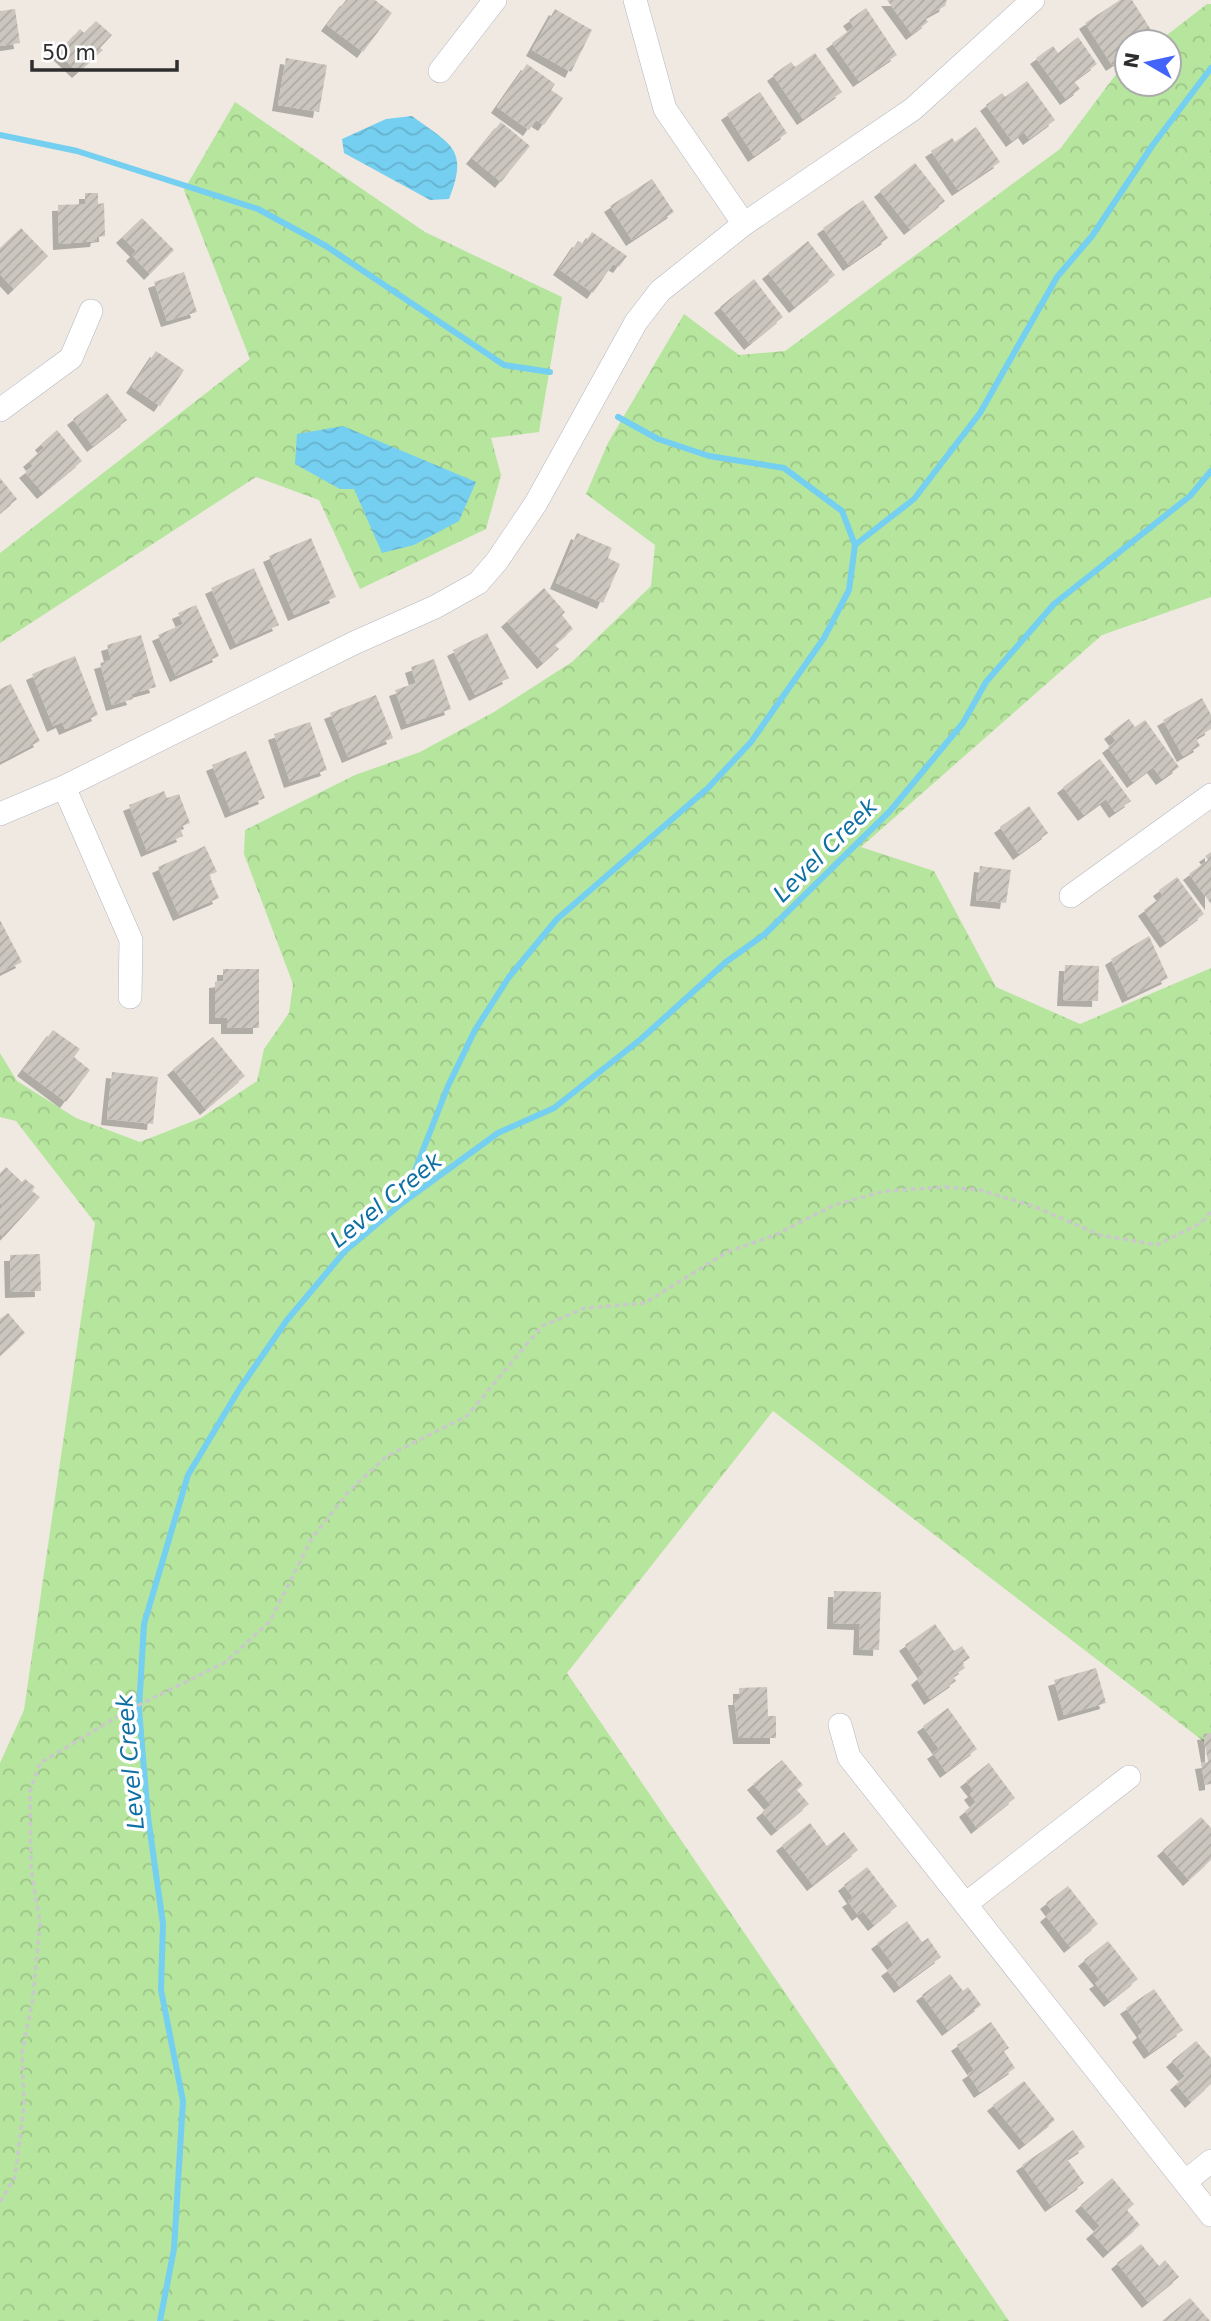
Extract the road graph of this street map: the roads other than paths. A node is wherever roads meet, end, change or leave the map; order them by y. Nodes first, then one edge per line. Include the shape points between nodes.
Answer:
1 (495, 0) edge
2 (635, 0) edge
3 (1033, 0) edge
4 (440, 71) dead end
5 (744, 224) junction
6 (91, 312) dead end
7 (0, 410) edge
8 (64, 786) junction
9 (1211, 795) edge
10 (0, 814) edge
11 (1071, 895) dead end
12 (130, 997) dead end
13 (840, 1724) dead end
14 (1129, 1777) dead end
15 (967, 1903) junction
16 (1211, 2161) edge
17 (1185, 2182) junction
18 (1211, 2215) edge

1 - 4 street
2 - 5 street via 666,109
3 - 5 street via 912,109
5 - 8 street via 660,291 636,322 536,503 478,583
6 - 7 street via 71,358
8 - 10 street
8 - 12 street via 131,940
9 - 11 street
13 - 15 street via 849,1757
14 - 15 street
15 - 17 street
16 - 17 street
17 - 18 street

